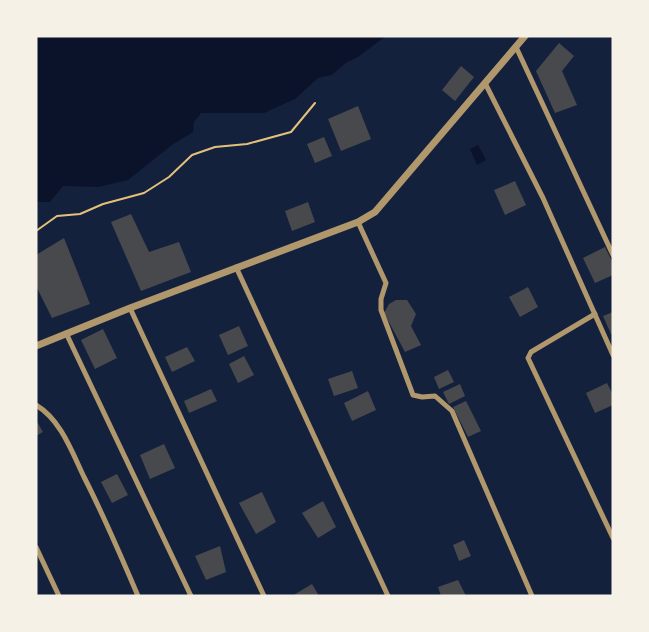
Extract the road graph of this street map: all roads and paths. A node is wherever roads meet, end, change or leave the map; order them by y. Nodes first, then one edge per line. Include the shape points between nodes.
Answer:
1 (525, 36) edge
2 (516, 47) junction
3 (485, 83) junction
4 (315, 103) dead end
5 (358, 222) junction
6 (36, 231) edge
7 (613, 255) edge
8 (236, 267) junction
9 (130, 308) junction
10 (595, 314) junction
11 (66, 333) junction
12 (36, 346) edge
13 (613, 355) edge
14 (36, 405) edge
15 (613, 538) edge
16 (36, 547) edge
17 (60, 596) edge
18 (138, 596) edge
19 (191, 596) edge
20 (264, 596) edge
21 (388, 596) edge
22 (532, 596) edge

1 - 2 street
2 - 3 street
2 - 7 street
3 - 5 street via 375,212
3 - 10 street via 543,198
4 - 6 path via 290,132 247,144 215,147 192,155 169,177 144,193 80,214 57,216
5 - 8 street
5 - 22 street via 386,283 381,310 414,395 435,396 452,411
8 - 9 street
8 - 21 street
9 - 11 street
9 - 20 street
10 - 13 street
10 - 15 street via 530,352 528,358
11 - 12 street
11 - 19 street
14 - 18 street via 60,429 110,528
16 - 17 street

